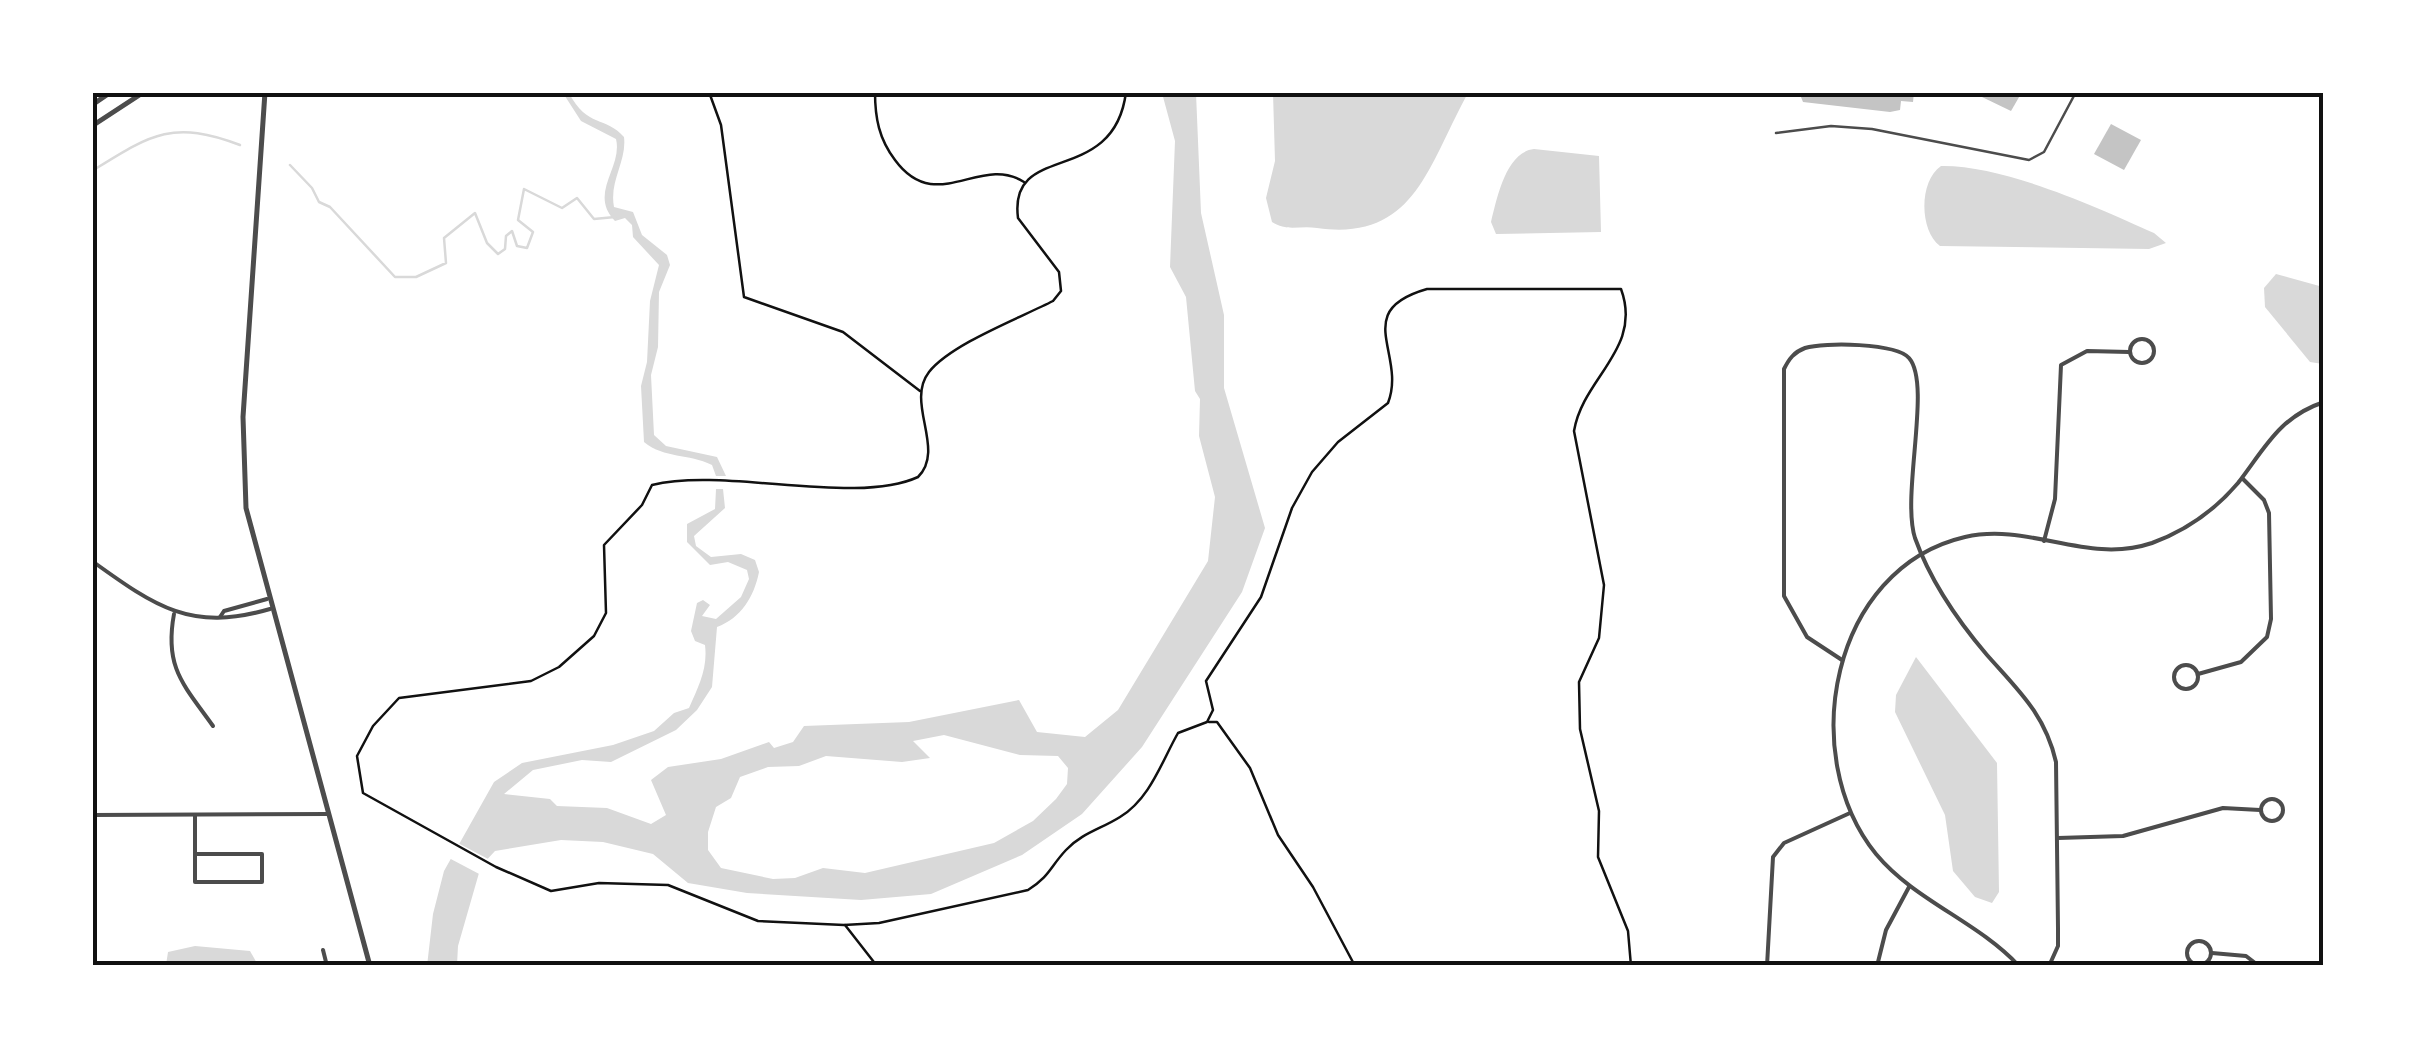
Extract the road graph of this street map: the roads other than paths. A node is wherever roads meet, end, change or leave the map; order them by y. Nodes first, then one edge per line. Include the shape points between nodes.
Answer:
1 (111, 92) edge
2 (144, 92) edge
3 (266, 92) edge
4 (2076, 92) edge
5 (92, 104) edge
6 (92, 126) edge
7 (1776, 133) dead end
8 (2129, 352) junction
9 (2324, 402) edge
10 (2241, 478) junction
11 (2044, 542) junction
12 (1922, 555) junction
13 (92, 561) edge
14 (267, 598) junction
15 (270, 609) junction
16 (174, 614) junction
17 (220, 617) junction
18 (1842, 660) junction
19 (2198, 674) junction
20 (92, 724) edge
21 (214, 726) dead end
22 (92, 740) edge
23 (2260, 810) junction
24 (1850, 812) junction
25 (329, 814) junction
26 (195, 815) junction
27 (92, 816) edge
28 (2058, 838) junction
29 (195, 854) junction
30 (1910, 886) junction
31 (323, 950) dead end
32 (2212, 954) junction
33 (327, 966) edge
34 (370, 966) edge
35 (1767, 966) edge
36 (1877, 966) edge
37 (2019, 966) edge
38 (2048, 966) edge
39 (2259, 966) edge

1 - 5 street
2 - 6 street
3 - 14 street via 242,451 248,520
4 - 7 lane via 2044,152 2030,160 1872,129
8 - 8 street via 2140,363 2154,350 2143,338
8 - 11 street via 2087,351 2061,366 2055,499
9 - 10 street via 2275,430
10 - 11 street via 2193,524 2146,545 2104,551
10 - 19 street via 2270,513 2270,628 2249,658
11 - 12 street via 2004,533 1972,535
12 - 18 street via 1877,596
12 - 18 street via 1909,502 1913,364 1888,347 1815,346 1796,353 1783,384 1782,583 1798,625
12 - 28 street via 1957,615 2045,724 2056,762
13 - 16 street
14 - 15 street
14 - 17 street
15 - 17 street via 227,621
15 - 25 street
16 - 17 street
16 - 21 street via 174,672
18 - 24 street via 1832,726
19 - 19 street via 2186,664 2173,679 2190,688
20 - 22 street
23 - 23 street via 2273,822 2283,811 2270,799
23 - 28 street via 2223,808 2142,833
24 - 30 street via 1876,854
24 - 35 street via 1784,843 1772,857
25 - 26 street
25 - 34 street
26 - 27 street
26 - 29 street
28 - 38 street via 2058,946
29 - 29 street via 262,854 262,882 195,882
30 - 36 street via 1891,918
30 - 37 street via 1979,929
31 - 33 street
32 - 32 street via 2198,940 2187,952 2196,965
32 - 39 street via 2246,956

